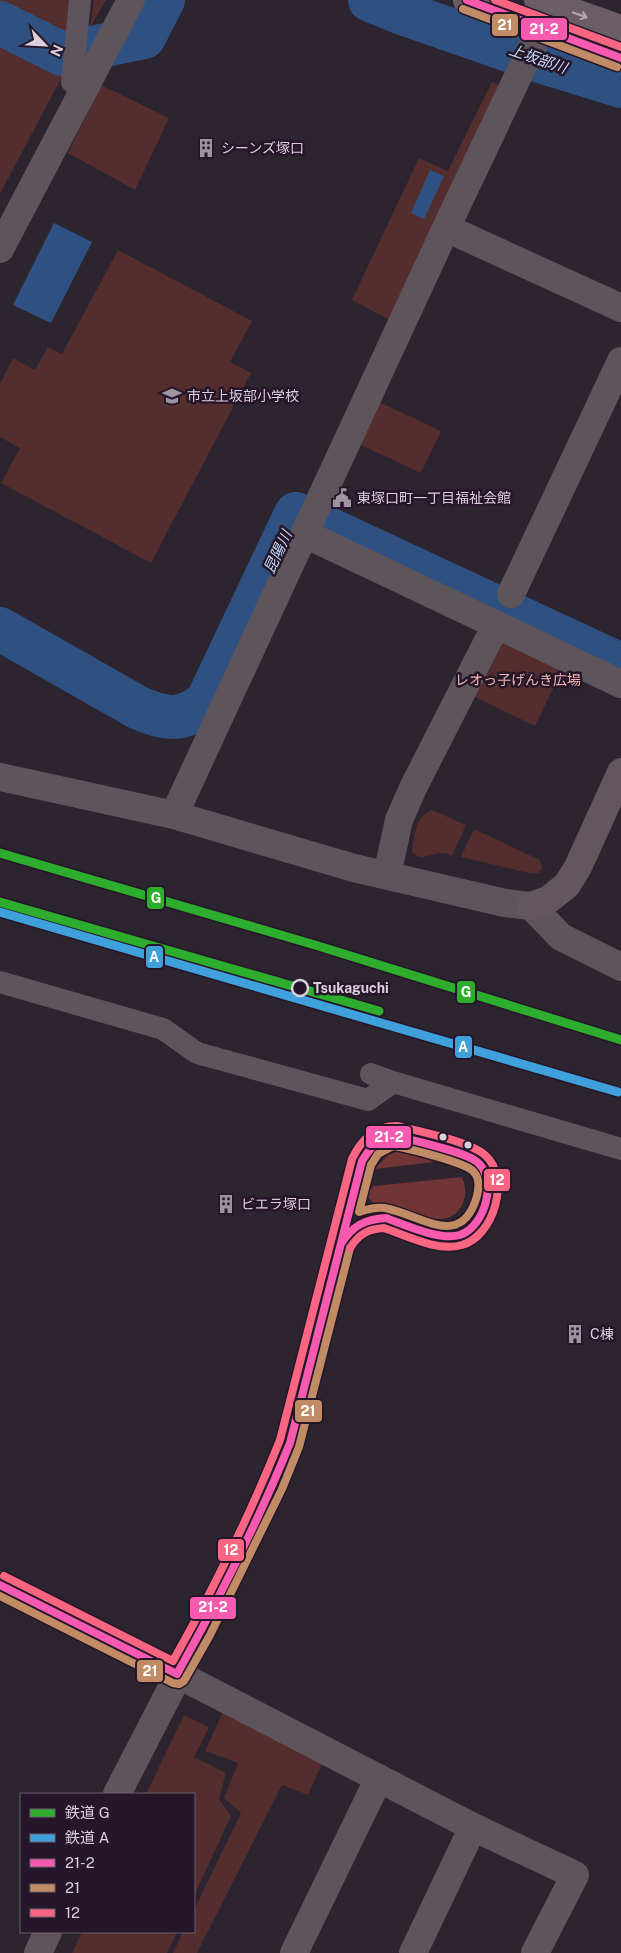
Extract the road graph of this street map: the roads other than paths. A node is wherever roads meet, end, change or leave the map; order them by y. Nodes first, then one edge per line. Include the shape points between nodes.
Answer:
1 (80, 0) edge
2 (130, 0) edge
3 (467, 0) edge
4 (540, 24) edge
5 (621, 29) edge
6 (621, 58) edge
7 (73, 73) dead end
8 (446, 228) junction
9 (0, 249) edge
10 (621, 308) edge
11 (621, 361) edge
12 (309, 525) junction
13 (511, 594) dead end
14 (496, 625) junction
15 (621, 684) edge
16 (621, 772) edge
17 (0, 777) edge
18 (174, 815) junction
19 (387, 875) junction
20 (530, 906) junction
21 (621, 967) edge
22 (0, 982) edge
23 (371, 1074) dead end
24 (394, 1082) junction
25 (621, 1149) edge
26 (340, 1244) dead end
27 (0, 1585) edge
28 (177, 1674) junction
29 (379, 1778) junction
30 (118, 1793) edge
31 (473, 1827) junction
32 (48, 1933) edge
33 (38, 1953) edge
34 (294, 1953) edge
35 (413, 1953) edge
36 (535, 1953) edge

1 - 7 street
2 - 9 street
3 - 4 main road
4 -> 5 main road
4 - 6 main road
4 - 8 street
8 - 10 street
8 - 12 street
11 - 13 street
12 - 14 street
12 - 18 street
14 - 15 street
14 - 19 street via 399,820
16 - 20 main road via 567,885 548,900
17 - 18 street
18 - 19 street
19 - 20 street
20 - 21 street via 562,937
22 - 24 street via 163,1029 197,1053 368,1100
23 - 24 street
24 - 25 street
26 - 28 street via 288,1450
27 - 28 street
28 - 29 street
28 - 30 street
29 - 31 street
29 - 34 street
31 - 35 street
31 - 36 street via 575,1875
32 - 33 street

